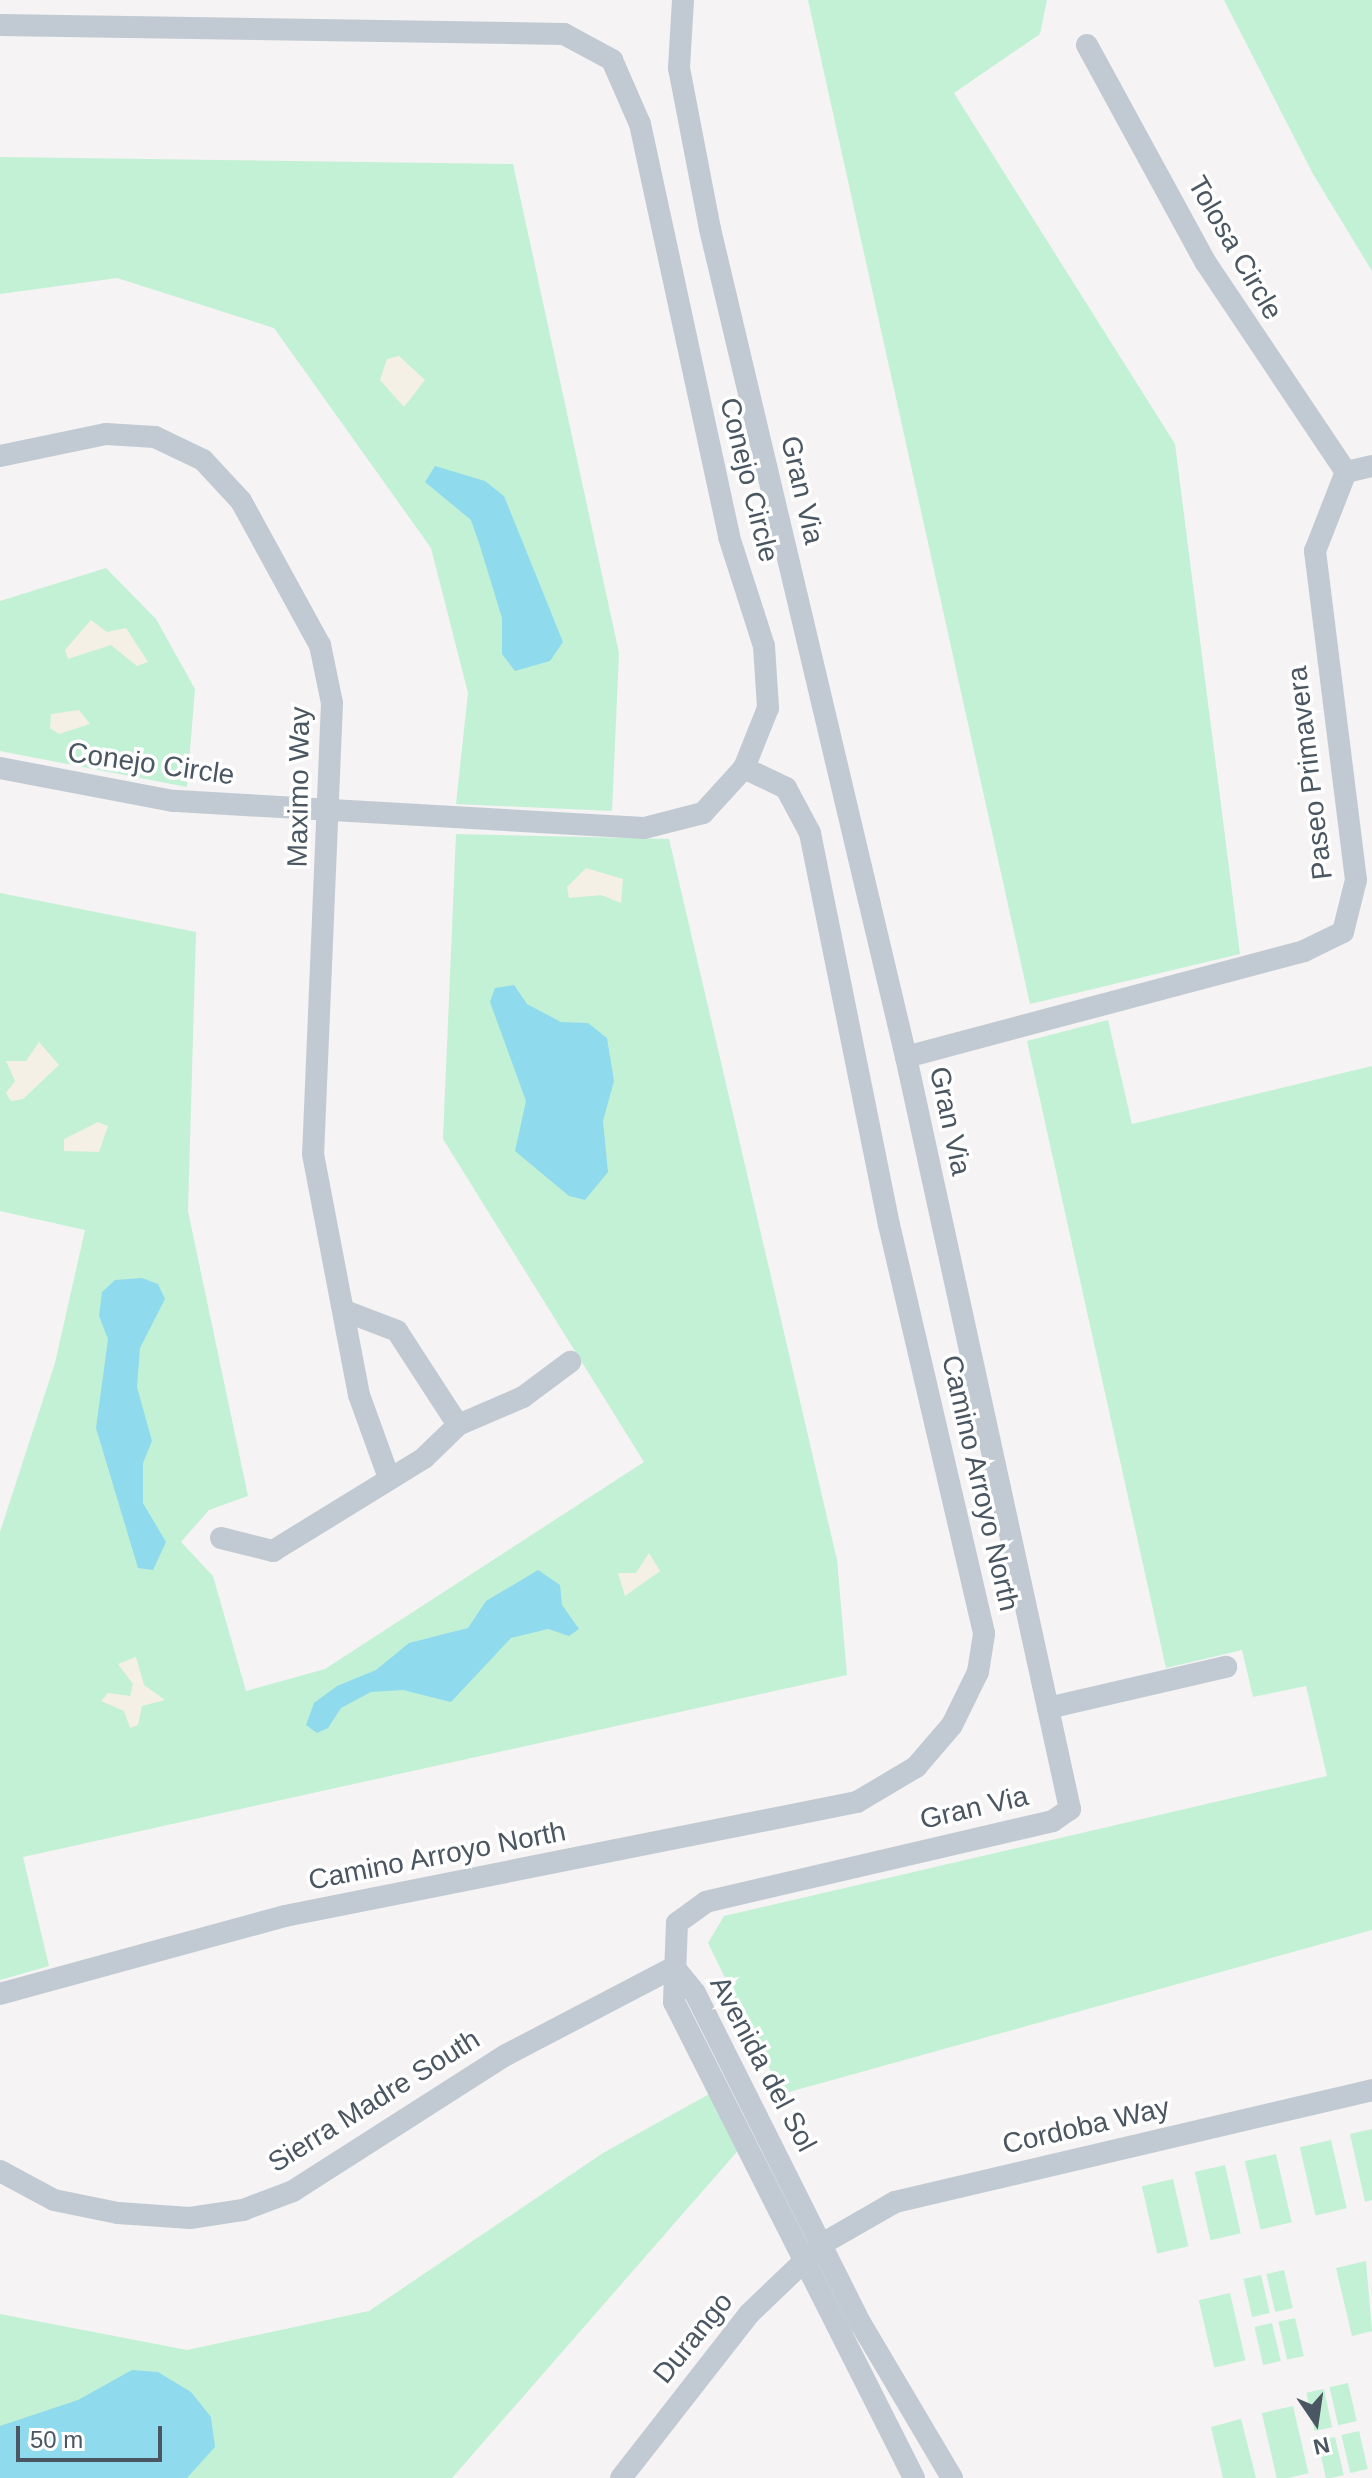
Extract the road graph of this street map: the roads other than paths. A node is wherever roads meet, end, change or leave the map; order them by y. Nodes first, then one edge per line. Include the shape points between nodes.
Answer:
1 (683, 0) edge
2 (0, 25) edge
3 (1087, 45) dead end
4 (0, 456) edge
5 (1372, 466) edge
6 (1346, 472) junction
7 (0, 768) edge
8 (744, 768) junction
9 (331, 812) junction
10 (906, 1057) junction
11 (345, 1311) junction
12 (570, 1362) dead end
13 (458, 1425) junction
14 (388, 1475) junction
15 (221, 1538) dead end
16 (1226, 1667) dead end
17 (1048, 1708) junction
18 (674, 1967) junction
19 (0, 1994) edge
20 (1372, 2090) edge
21 (0, 2171) edge
22 (822, 2244) junction
23 (801, 2262) junction
24 (934, 2455) junction
25 (908, 2476) edge
26 (621, 2478) edge
27 (952, 2478) edge

1 - 10 street, Gran Via via 679,68 710,229
2 - 8 street, Conejo Circle via 564,34 612,60 640,124 729,537 764,646 768,708
3 - 6 street, Tolosa Circle via 1206,263
4 - 9 street, Maximo Way via 106,434 155,437 203,460 241,501 320,645 332,703
5 - 6 street
6 - 10 street, Paseo Primavera via 1315,551 1356,880 1343,932 1304,951
7 - 9 street, Conejo Circle via 173,801
8 - 9 street, Conejo Circle via 703,813 644,828
8 - 19 street, Camino Arroyo North via 786,788 810,833 889,1225 984,1633 978,1672 952,1725 916,1767 857,1802 285,1916
9 - 11 street, Maximo Way via 313,1154
10 - 17 street, Gran Via
11 - 13 street via 397,1331
11 - 14 street, Maximo Way via 359,1395
12 - 13 street via 523,1397
13 - 14 street via 424,1458
14 - 15 street via 273,1551
16 - 17 street
17 - 18 street, Gran Via via 1070,1809 1053,1821 706,1902 677,1923
18 - 21 street, Sierra Madre South via 506,2055 293,2191 243,2210 190,2218 118,2213 54,2200
18 - 22 street, Avenida del Sol via 695,1993
18 - 23 street, Avenida del Sol via 674,2002
20 - 22 street, Cordoba Way via 895,2202
22 - 23 street, Durango
22 - 24 street, Avenida del Sol
23 - 25 street, Avenida del Sol
23 - 26 street, Durango via 749,2314
24 - 25 street
24 - 27 street, Avenida del Sol

